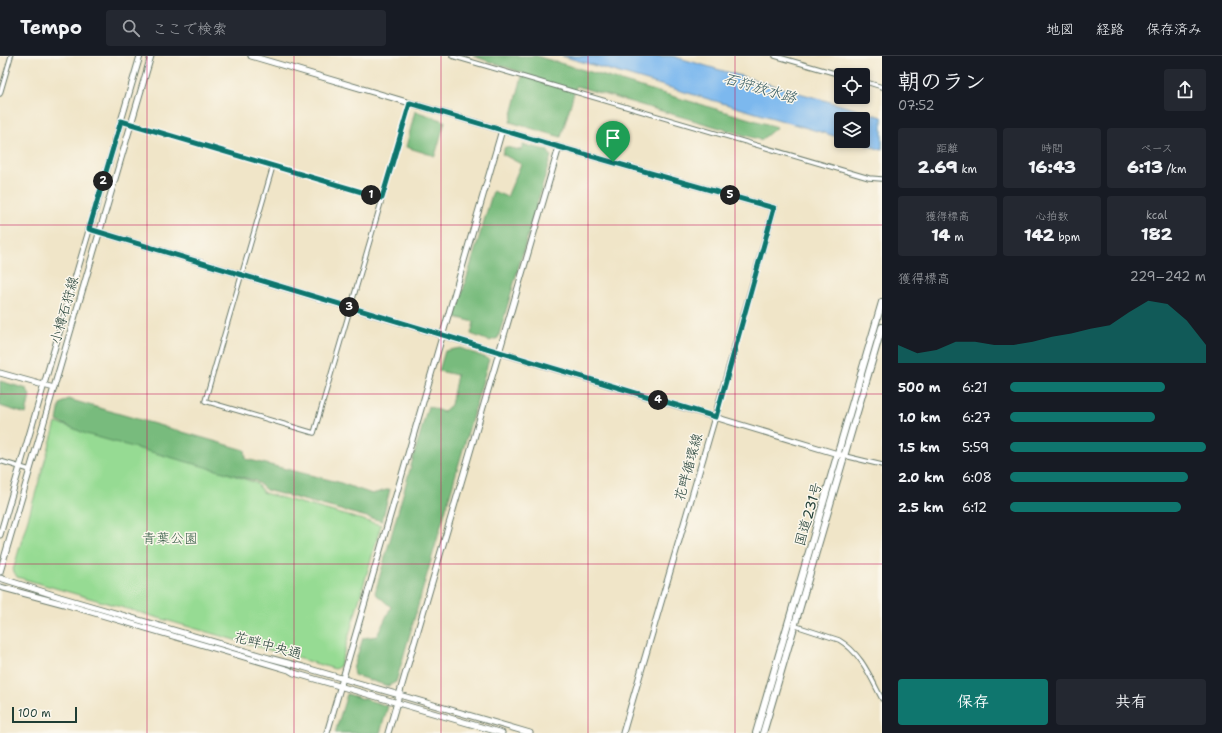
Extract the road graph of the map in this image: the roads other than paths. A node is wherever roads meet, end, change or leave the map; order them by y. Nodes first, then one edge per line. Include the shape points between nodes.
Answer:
1 (11, 56) edge
2 (140, 56) edge
3 (151, 56) edge
4 (251, 56) edge
5 (452, 56) edge
6 (775, 56) edge
7 (834, 73) edge
8 (870, 83) edge
9 (882, 87) edge
10 (0, 94) edge
11 (410, 103) junction
12 (121, 121) junction
13 (131, 124) junction
14 (502, 130) junction
15 (559, 147) junction
16 (273, 166) junction
17 (882, 180) edge
18 (382, 198) junction
19 (89, 229) junction
20 (100, 232) junction
21 (241, 274) junction
22 (882, 302) edge
23 (352, 308) junction
24 (882, 327) edge
25 (442, 335) junction
26 (499, 352) junction
27 (0, 373) edge
28 (44, 385) junction
29 (54, 388) junction
30 (716, 417) junction
31 (838, 454) junction
32 (845, 456) junction
33 (0, 461) edge
34 (882, 465) edge
35 (20, 467) junction
36 (30, 470) junction
37 (0, 536) edge
38 (0, 572) edge
39 (0, 578) edge
40 (0, 587) edge
41 (791, 625) junction
42 (343, 678) junction
43 (341, 686) junction
44 (399, 695) junction
45 (882, 699) edge
46 (397, 703) junction
47 (327, 733) edge
48 (388, 733) edge
49 (502, 733) edge
50 (530, 733) edge
51 (623, 733) edge
52 (756, 733) edge
53 (762, 733) edge

1 - 10 street
2 - 12 street, 小樽石狩線
3 - 13 street, 小樽石狩線
4 - 11 street
5 - 17 street
6 - 7 street
8 - 9 street
11 - 14 street
11 - 18 street
12 - 13 street
12 - 19 street, 小樽石狩線
13 - 16 street
13 - 20 street, 小樽石狩線
14 - 15 street
14 - 25 street
15 - 26 street
15 - 30 street, 花畔循環線 via 774,208
16 - 18 street
16 - 21 street
18 - 23 street
19 - 20 street
19 - 28 street, 小樽石狩線
20 - 21 street
20 - 29 street, 小樽石狩線
21 - 23 street
21 - 23 street via 205,401 314,433
22 - 31 highway, 国道231号
23 - 25 street
24 - 32 highway, 国道231号
25 - 26 street
25 - 42 street
26 - 30 street
26 - 44 street
27 - 28 street
28 - 29 street
28 - 35 street, 小樽石狩線
29 - 36 street, 小樽石狩線
30 - 31 street
30 - 51 street, 花畔循環線
31 - 32 street
31 - 41 highway, 国道231号
32 - 34 street
32 - 41 highway, 国道231号
33 - 35 street
35 - 36 street
35 - 37 street, 小樽石狩線
36 - 38 street, 小樽石狩線
39 - 42 street, 花畔中央通
40 - 43 street, 花畔中央通
41 - 45 street via 845,644 864,664
41 - 52 highway, 国道231号
41 - 53 highway, 国道231号
42 - 43 street
42 - 44 street, 花畔中央通
43 - 46 street, 花畔中央通
43 - 47 street
44 - 46 street
44 - 50 street, 花畔中央通
46 - 48 street
46 - 49 street, 花畔中央通

